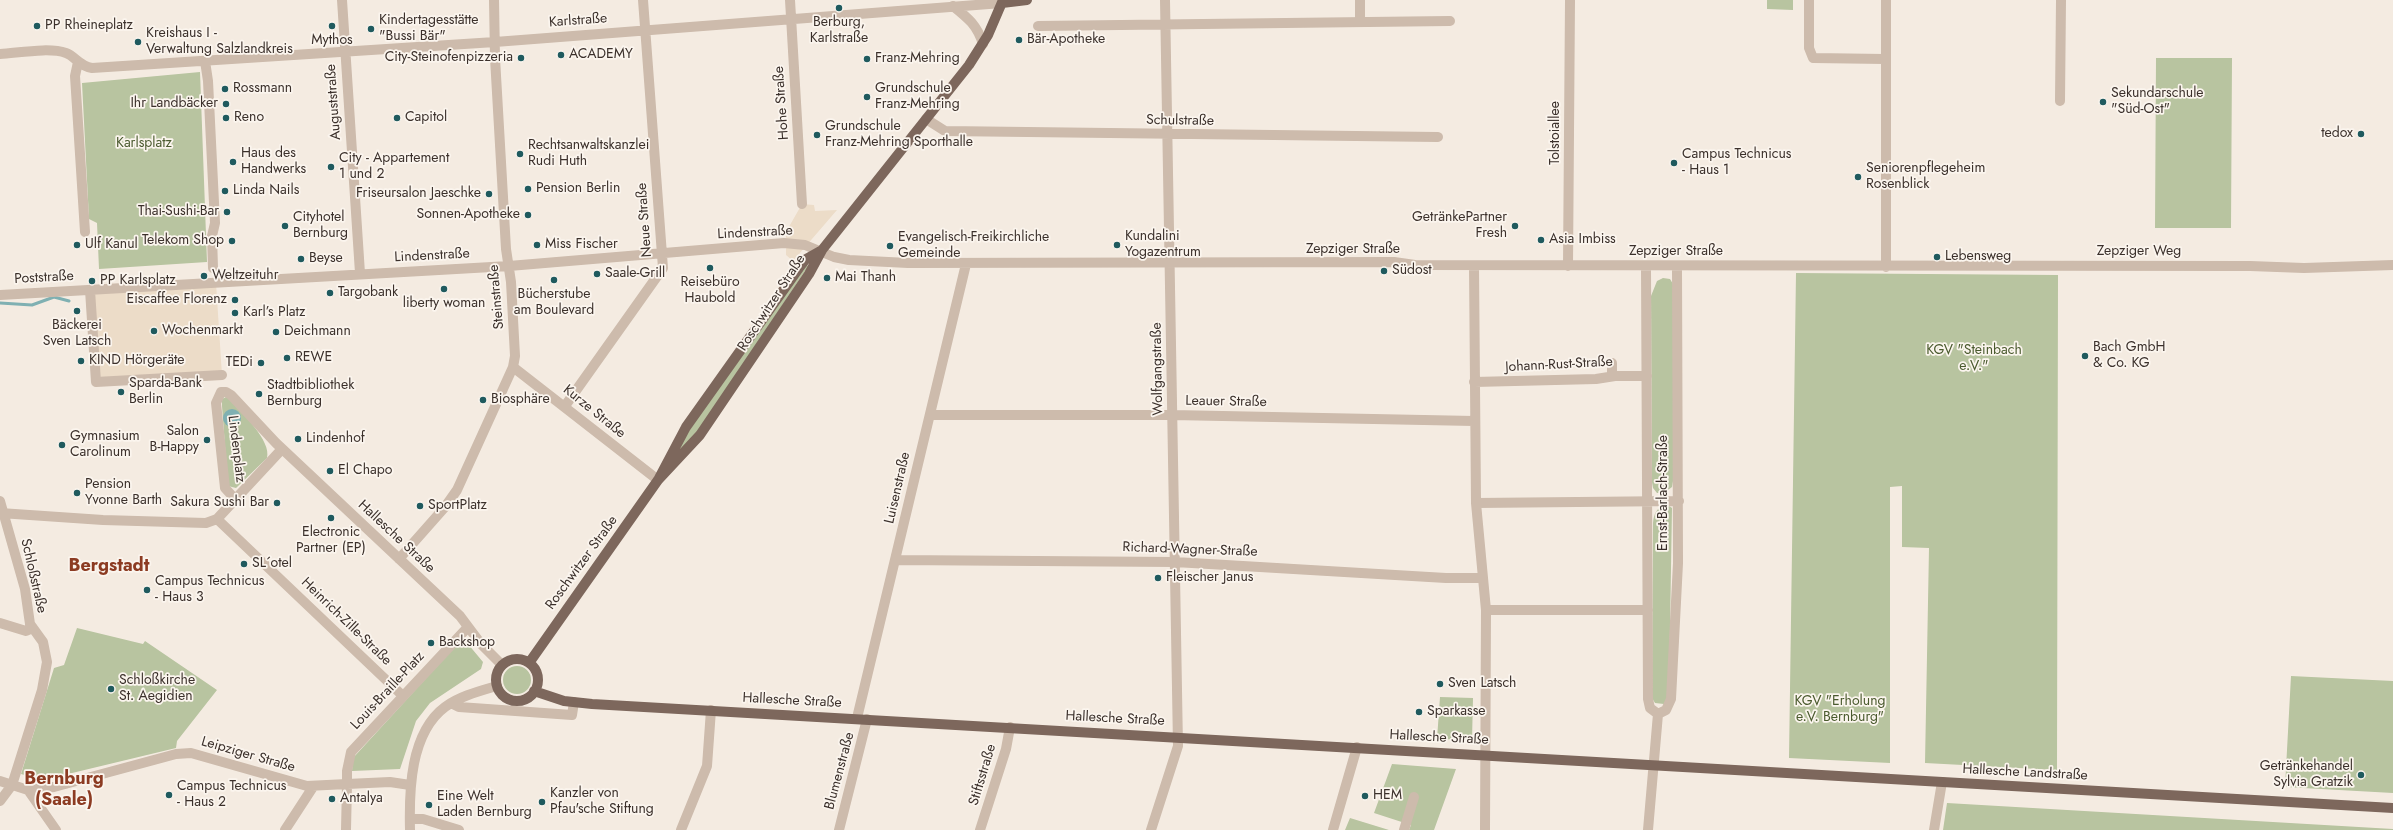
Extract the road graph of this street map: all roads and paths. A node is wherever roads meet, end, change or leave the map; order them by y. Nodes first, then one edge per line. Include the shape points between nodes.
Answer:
1 (342, 0) edge
2 (494, 0) edge
3 (643, 0) edge
4 (790, 0) edge
5 (1027, 0) edge
6 (1165, 0) edge
7 (1360, 0) edge
8 (1570, 0) edge
9 (1809, 0) edge
10 (1886, 0) edge
11 (2061, 0) edge
12 (1003, 1) edge
13 (939, 3) edge
14 (953, 6) junction
15 (791, 20) junction
16 (1450, 21) dead end
17 (1360, 22) junction
18 (1165, 24) junction
19 (1038, 26) dead end
20 (645, 30) junction
21 (495, 42) junction
22 (983, 44) junction
23 (345, 52) junction
24 (0, 54) edge
25 (1885, 59) junction
26 (205, 61) junction
27 (78, 62) junction
28 (2060, 101) dead end
29 (926, 119) junction
30 (1167, 135) junction
31 (1438, 137) dead end
32 (802, 204) dead end
33 (85, 232) dead end
34 (822, 250) junction
35 (662, 254) junction
36 (966, 264) junction
37 (1170, 264) junction
38 (2393, 265) edge
39 (509, 266) junction
40 (1474, 266) junction
41 (1568, 266) junction
42 (1646, 266) junction
43 (1677, 266) junction
44 (1886, 267) junction
45 (213, 268) dead end
46 (360, 273) junction
47 (90, 290) junction
48 (0, 295) edge
49 (1612, 363) dead end
50 (512, 367) junction
51 (222, 375) dead end
52 (1612, 376) junction
53 (1647, 376) junction
54 (1474, 382) junction
55 (565, 406) junction
56 (930, 415) junction
57 (1172, 415) junction
58 (1474, 421) junction
59 (282, 449) junction
60 (658, 480) junction
61 (235, 499) junction
62 (0, 501) edge
63 (1647, 501) junction
64 (1678, 501) junction
65 (1476, 503) junction
66 (2, 513) edge
67 (217, 519) junction
68 (399, 559) junction
69 (895, 560) junction
70 (1175, 562) junction
71 (1484, 578) junction
72 (1486, 610) junction
73 (1648, 610) junction
74 (0, 623) edge
75 (468, 627) junction
76 (33, 628) junction
77 (529, 663) junction
78 (502, 665) junction
79 (497, 686) junction
80 (534, 691) junction
81 (403, 696) junction
82 (574, 702) junction
83 (451, 703) junction
84 (711, 710) junction
85 (1658, 714) junction
86 (862, 719) junction
87 (1010, 727) junction
88 (1178, 737) junction
89 (1357, 747) junction
90 (1486, 755) junction
91 (1655, 765) junction
92 (0, 781) edge
93 (1942, 782) junction
94 (347, 784) junction
95 (410, 785) junction
96 (12, 786) junction
97 (313, 787) junction
98 (28, 790) junction
99 (1414, 797) dead end
100 (0, 801) edge
101 (2393, 808) edge
102 (410, 819) junction
103 (56, 830) edge
104 (285, 830) edge
105 (346, 830) edge
106 (410, 830) edge
107 (459, 830) edge
108 (681, 830) edge
109 (839, 830) edge
110 (980, 830) edge
111 (1151, 830) edge
112 (1333, 830) edge
113 (1404, 830) edge
114 (1485, 830) edge
115 (1648, 830) edge
116 (1934, 830) edge

1 - 23 street, Auguststraße
2 - 21 street, Steinstraße
3 - 20 street, Neue Straße
4 - 15 street, Hohe Straße
5 - 12 main road
6 - 18 street, Wolfgangstraße
7 - 17 street
8 - 41 street, Tolstoiallee
9 - 25 street via 1809,48 1813,58
10 - 25 street
11 - 28 street
12 - 14 street, Karlstraße
12 - 22 main road
13 - 14 street, Karlstraße
13 - 15 street, Karlstraße
14 - 22 street via 971,20 978,29
15 - 20 street, Karlstraße
15 - 32 street, Hohe Straße
16 - 17 street
17 - 18 street
18 - 19 street
18 - 30 street, Wolfgangstraße
20 - 21 street, Karlstraße
20 - 35 street, Neue Straße
21 - 23 street, Karlstraße
21 - 39 street, Steinstraße via 505,241
22 - 29 main road
23 - 26 street, Karlstraße
23 - 46 street, Auguststraße
24 - 27 street via 55,51 67,53
25 - 44 street
26 - 27 street via 92,68
26 - 45 street via 215,223 212,236
27 - 33 street via 75,76
29 - 30 street, Schulstraße via 945,131
29 - 34 main road
30 - 31 street, Schulstraße
30 - 37 street, Wolfgangstraße
34 - 35 street, Lindenstraße via 784,243
34 - 36 street, Zepziger Straße via 834,257 849,260
34 - 60 main road, Roschwitzer Straße via 809,274 700,435
34 - 60 main road, Roschwitzer Straße via 806,259 799,268 686,427
35 - 39 street, Lindenstraße
35 - 55 street, Neue Straße via 663,268
36 - 37 street, Zepziger Straße
36 - 56 street, Luisenstraße
37 - 40 street, Zepziger Straße via 1394,262
37 - 57 street, Wolfgangstraße
38 - 44 street, Zepziger Weg via 2304,268
39 - 46 street, Lindenstraße
39 - 50 street, Steinstraße via 515,356
40 - 41 street, Zepziger Straße
40 - 54 street
41 - 42 street, Zepziger Straße
42 - 43 street, Zepziger Straße
42 - 53 street, Ernst-Barlach-Straße
43 - 44 street, Zepziger Straße
43 - 64 street, Ernst-Barlach-Straße
46 - 47 street, Lindenstraße
47 - 48 street, Poststraße
47 - 51 street via 96,382
49 - 52 street
50 - 55 street, Kurze Straße
50 - 68 street, Steinstraße via 457,490
52 - 53 street, Johann-Rust-Straße
52 - 54 street, Johann-Rust-Straße via 1596,380
53 - 63 street, Ernst-Barlach-Straße
54 - 58 street
55 - 60 street, Kurze Straße
56 - 57 street, Leauer Straße
56 - 69 street, Luisenstraße
57 - 58 street, Leauer Straße
57 - 70 street, Wolfgangstraße
58 - 65 street
59 - 61 street, Lindenplatz
59 - 61 street, Lindenplatz via 231,395 221,392 216,403 225,488
59 - 68 street, Hallesche Straße
60 - 77 main road, Roschwitzer Straße
61 - 67 street
62 - 66 street, Schloßstraße
63 - 64 street
63 - 65 street
63 - 73 street, Ernst-Barlach-Straße
64 - 85 street, Ernst-Barlach-Straße via 1678,562 1671,700 1666,710
65 - 71 street
66 - 67 street via 191,524
66 - 76 street, Schloßstraße via 25,589 30,624
67 - 81 street, Heinrich-Zille-Straße
68 - 75 street, Hallesche Straße via 460,616
69 - 70 street, Richard-Wagner-Straße
69 - 86 street, Luisenstraße
70 - 71 street, Richard-Wagner-Straße
70 - 88 street, Wolfgangstraße
71 - 72 street
72 - 73 street
72 - 90 street
73 - 85 street, Ernst-Barlach-Straße via 1648,699 1650,708
74 - 76 street via 19,630
75 - 78 street, Hallesche Straße
75 - 81 street, Louis-Braille-Platz
76 - 96 street, Schloßstraße via 46,651 46,675
77 - 78 main road via 515,659
77 - 80 main road via 537,676
78 - 79 main road via 497,675
79 - 80 main road via 503,696 514,700 525,699
79 - 83 street
80 - 82 main road, Hallesche Straße via 554,699
81 - 94 street, Louis-Braille-Platz via 351,752
82 - 83 street via 572,715 460,707
82 - 84 main road, Hallesche Straße
83 - 95 street via 437,714 428,727 421,742
84 - 86 main road, Hallesche Straße
84 - 108 street via 707,766
85 - 91 street
86 - 87 main road, Hallesche Straße
86 - 109 street, Blumenstraße
87 - 88 main road, Hallesche Straße
87 - 110 street, Stiftsstraße via 1006,749
88 - 89 main road, Hallesche Straße
88 - 111 street, Wolfgangstraße via 1176,754
89 - 90 main road, Hallesche Straße
89 - 112 street
90 - 91 main road, Hallesche Straße
90 - 114 street
91 - 93 main road, Hallesche Landstraße
91 - 115 street
92 - 96 street, Leipziger Straße
93 - 101 main road, Hallesche Landstraße
93 - 116 street
94 - 95 street via 390,782
94 - 97 street
94 - 105 street, Louis-Braille-Platz
95 - 102 street
96 - 98 street, Leipziger Straße
96 - 100 street, Schloßstraße
97 - 98 street, Leipziger Straße via 191,753 176,754 54,787
97 - 104 street
98 - 103 street
99 - 113 street
102 - 106 street
102 - 107 street via 423,819

